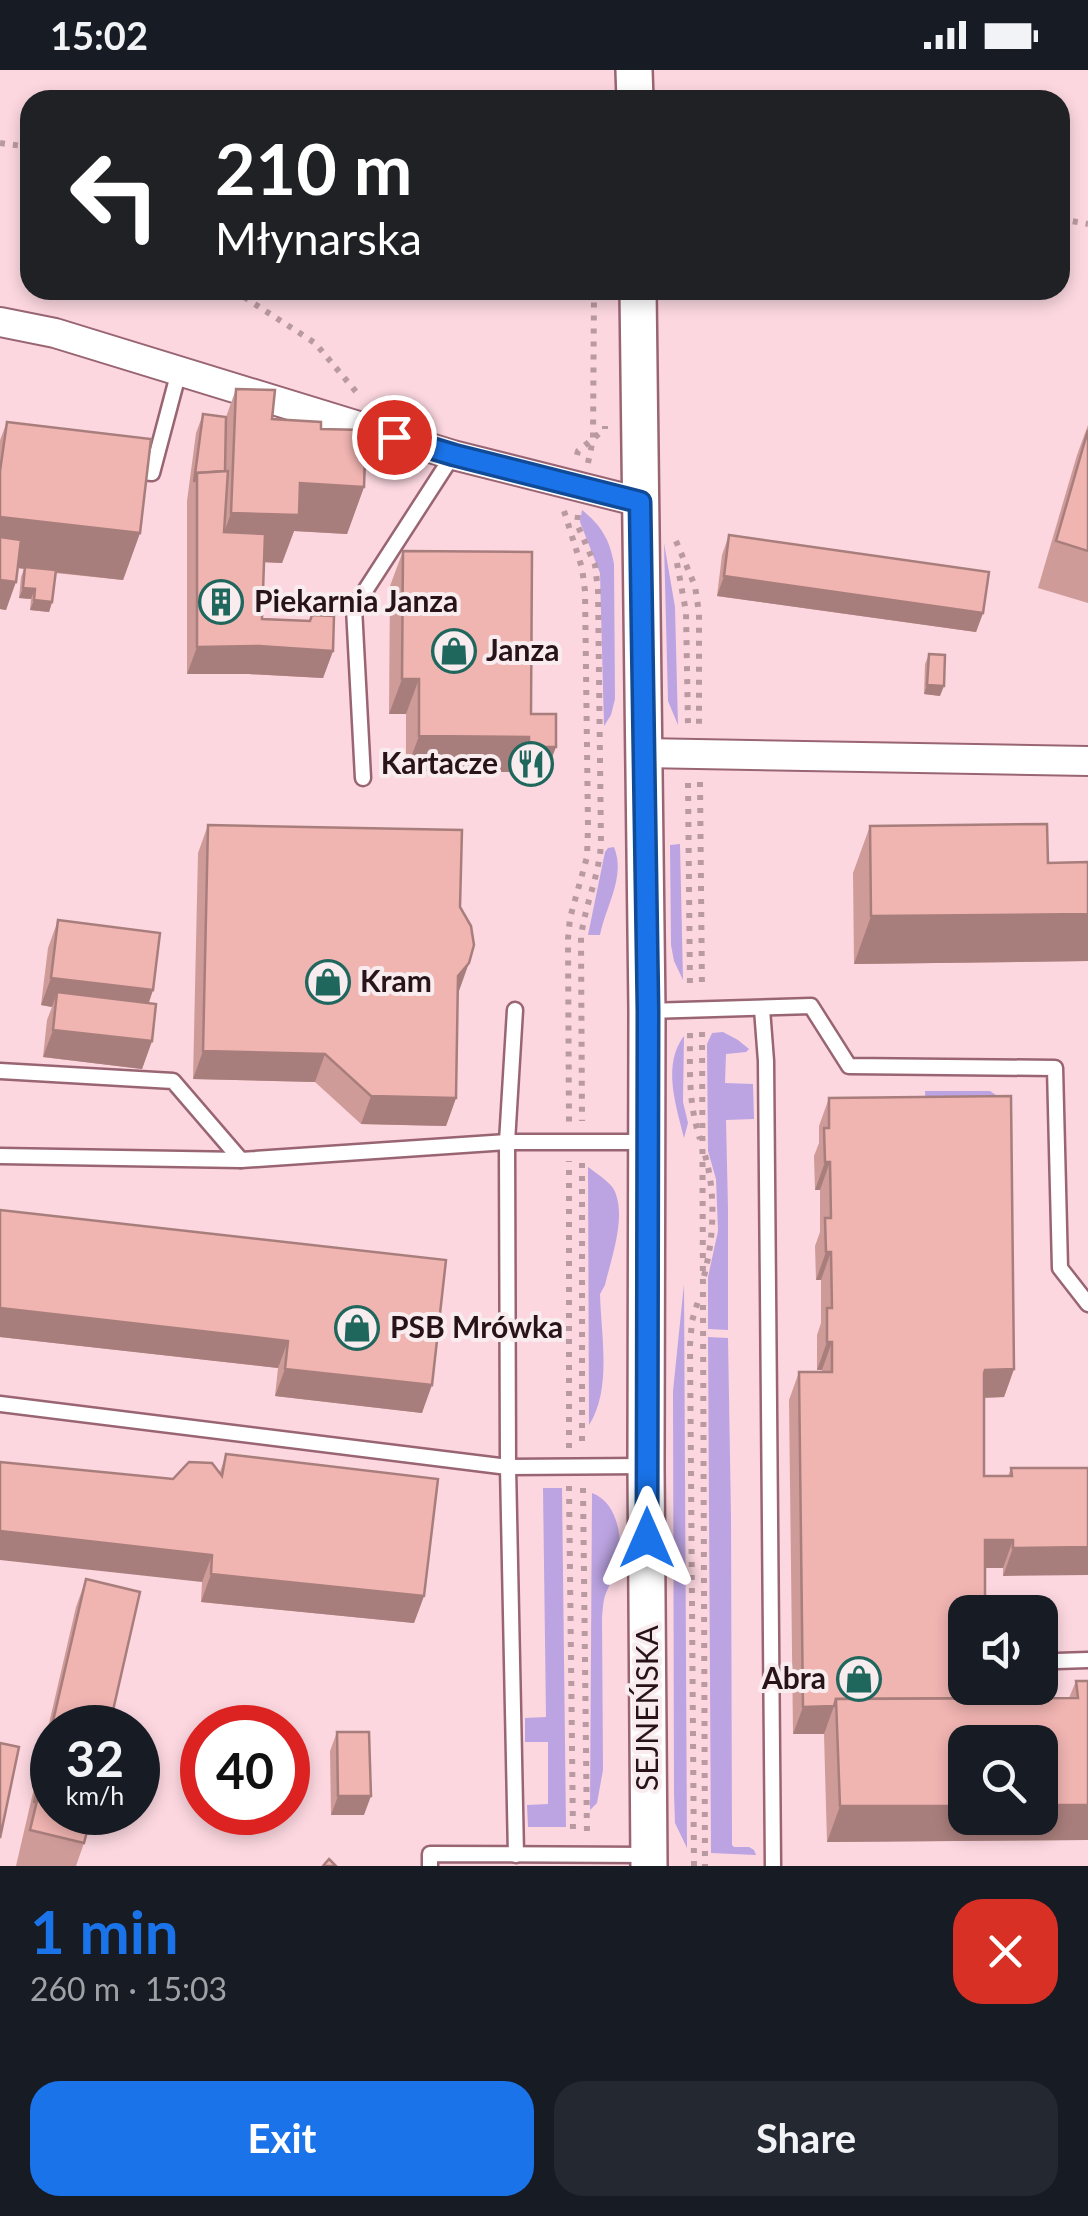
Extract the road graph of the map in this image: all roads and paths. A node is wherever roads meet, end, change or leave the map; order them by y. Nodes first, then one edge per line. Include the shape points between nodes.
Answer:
1 (248, 300) edge
2 (594, 300) edge
3 (638, 300) edge
4 (0, 322) edge
5 (179, 371) junction
6 (360, 396) dead end
7 (606, 409) dead end
8 (593, 439) junction
9 (454, 455) junction
10 (114, 469) edge
11 (576, 486) junction
12 (640, 502) junction
13 (644, 753) junction
14 (694, 754) junction
15 (1088, 761) edge
16 (363, 778) dead end
17 (762, 1009) junction
18 (515, 1010) dead end
19 (696, 1010) junction
20 (648, 1011) junction
21 (0, 1071) edge
22 (507, 1142) junction
23 (576, 1142) junction
24 (646, 1142) junction
25 (702, 1146) junction
26 (0, 1156) edge
27 (240, 1160) junction
28 (701, 1289) junction
29 (1088, 1304) edge
30 (0, 1404) edge
31 (646, 1466) junction
32 (576, 1467) junction
33 (508, 1468) junction
34 (1088, 1660) edge
35 (1058, 1661) dead end
36 (516, 1855) junction
37 (580, 1855) junction
38 (649, 1860) edge
39 (430, 1866) edge
40 (694, 1866) edge
41 (704, 1866) edge
42 (772, 1866) edge

1 - 6 path via 315,343
2 - 8 path
3 - 12 street, SEJNEŃSKA
4 - 5 street
5 - 9 street
5 - 10 lane via 152,473
7 - 8 path via 606,429
8 - 11 path
8 - 11 path via 578,451
9 - 11 street
9 - 16 lane via 354,608
11 - 12 street
11 - 23 path via 577,524 598,590 601,844 581,937
11 - 23 path via 564,511 585,591 587,857 568,939
12 - 13 street, SEJNEŃSKA
13 - 14 street
13 - 20 street, SEJNEŃSKA
14 - 14 path via 697,600 669,526 686,612
14 - 15 street
14 - 19 path
17 - 19 lane
17 - 29 lane via 812,1006 849,1066 1055,1068 1060,1268
17 - 42 lane
18 - 22 lane
19 - 20 lane
19 - 25 path
19 - 25 path via 690,1092
20 - 24 street, SEJNEŃSKA
21 - 27 lane via 173,1082
22 - 23 lane
22 - 27 lane
22 - 33 lane
23 - 24 lane
23 - 32 path
23 - 32 path
24 - 31 street, SEJNEŃSKA
25 - 28 path via 712,1190 712,1236
26 - 27 lane
28 - 40 path via 690,1345
28 - 41 path
30 - 33 lane
31 - 32 lane
31 - 38 street, SEJNEŃSKA
32 - 33 lane
32 - 37 path
32 - 37 path
33 - 36 lane
34 - 35 lane
36 - 37 lane
36 - 39 lane via 430,1854
37 - 38 lane

